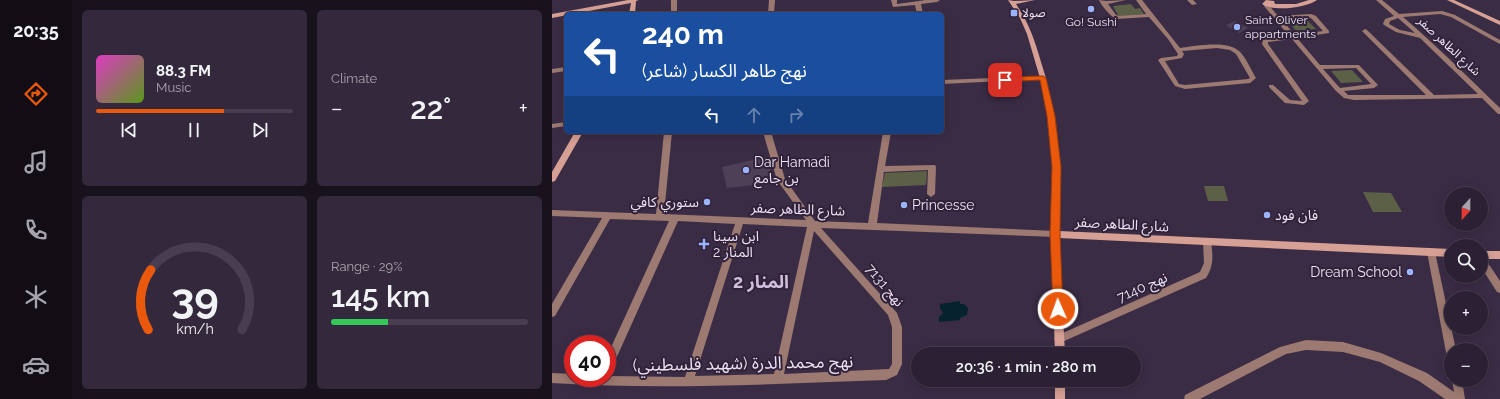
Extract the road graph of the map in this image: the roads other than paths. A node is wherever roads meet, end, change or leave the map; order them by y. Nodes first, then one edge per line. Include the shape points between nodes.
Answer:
1 (634, 0) edge
2 (674, 0) edge
3 (772, 0) edge
4 (937, 0) edge
5 (1032, 0) edge
6 (1122, 0) edge
7 (1139, 0) edge
8 (1259, 0) edge
9 (1304, 0) edge
10 (1314, 0) edge
11 (1379, 0) edge
12 (1450, 0) edge
13 (1460, 0) edge
14 (1103, 1) edge
15 (1012, 2) edge
16 (895, 3) edge
17 (1268, 3) edge
18 (918, 4) junction
19 (572, 12) edge
20 (632, 12) edge
21 (674, 12) edge
22 (771, 12) edge
23 (920, 12) edge
24 (564, 14) edge
25 (1150, 14) junction
26 (552, 16) edge
27 (1399, 16) junction
28 (1277, 18) junction
29 (1500, 18) edge
30 (1500, 23) edge
31 (1365, 31) dead end
32 (1293, 36) junction
33 (1422, 36) junction
34 (1500, 42) edge
35 (1178, 50) junction
36 (1319, 67) junction
37 (564, 69) edge
38 (552, 71) edge
39 (1043, 78) junction
40 (944, 82) edge
41 (1271, 86) dead end
42 (1338, 90) junction
43 (1485, 96) junction
44 (1432, 97) junction
45 (1500, 112) edge
46 (564, 124) edge
47 (552, 126) edge
48 (578, 134) edge
49 (668, 134) edge
50 (768, 134) edge
51 (887, 134) edge
52 (881, 170) junction
53 (552, 179) edge
54 (931, 194) dead end
55 (552, 213) edge
56 (607, 216) junction
57 (660, 217) junction
58 (675, 218) junction
59 (740, 220) junction
60 (812, 223) junction
61 (872, 226) junction
62 (1055, 234) junction
63 (1206, 241) junction
64 (1431, 252) junction
65 (1444, 253) edge
66 (1488, 255) edge
67 (1500, 255) edge
68 (1488, 271) edge
69 (1500, 289) edge
70 (552, 313) edge
71 (1059, 339) junction
72 (1449, 343) edge
73 (616, 347) edge
74 (1060, 347) edge
75 (886, 375) joint
76 (552, 378) edge
77 (564, 378) edge
78 (778, 378) junction
79 (616, 380) edge
80 (688, 382) junction
81 (1060, 387) edge
82 (1457, 387) edge
83 (1060, 399) edge
84 (1189, 399) edge
85 (1454, 399) edge
86 (1460, 399) edge

1 - 19 street
1 - 20 street
2 - 21 street
3 - 22 street
4 - 18 street
5 - 15 street
6 - 14 street
7 - 25 street
8 - 17 street
9 - 17 street via 1293,3
10 - 17 street via 1296,6
11 - 27 street, شارع الطاهر صفر
12 - 30 street
13 - 29 street
14 - 25 street via 1118,18
15 - 39 street via 1030,34
16 - 18 street
17 - 28 street
18 - 23 street
24 - 26 street
25 - 35 street
27 - 33 street, شارع الطاهر صفر
27 - 33 street via 1390,18 1386,24 1398,31
27 - 34 street via 1433,12 1447,14
28 - 32 street
28 - 32 street via 1312,16 1327,32
31 - 44 street
32 - 36 street
32 - 41 street via 1266,40 1265,44 1306,101 1287,103
33 - 43 street, شارع الطاهر صفر
35 - 35 street via 1180,57 1161,60 1177,85 1185,87 1250,81 1253,78 1238,53 1232,49 1218,46
36 - 42 street
36 - 42 street via 1357,66 1375,85
37 - 38 street
39 - 40 street
39 - 62 street via 1051,116 1056,167
42 - 44 street via 1346,97 1354,98
43 - 44 street
43 - 45 street, شارع الطاهر صفر
46 - 47 street
48 - 53 street
49 - 57 street
50 - 60 street via 781,180
51 - 52 street
52 - 54 street via 932,167
52 - 61 street
55 - 56 street, شارع الطاهر صفر
56 - 57 street, شارع الطاهر صفر
56 - 70 street
57 - 58 street, شارع الطاهر صفر
58 - 59 street, شارع الطاهر صفر
58 - 73 street
59 - 60 street, شارع الطاهر صفر
59 - 80 street
60 - 61 street, شارع الطاهر صفر
60 - 75 street, نهج 7131 via 892,313 897,327 897,368 893,373
60 - 78 street
61 - 62 street, شارع الطاهر صفر
62 - 63 street, شارع الطاهر صفر
62 - 71 street
63 - 64 street, شارع الطاهر صفر
63 - 71 street, نهج 7140 via 1209,262 1203,275
64 - 65 street, شارع الطاهر صفر
64 - 72 street
66 - 67 street
68 - 69 street
71 - 74 street
75 - 78 street, نهج محمد الدرة (شهيد فلسطيني)
76 - 77 street, نهج محمد الدرة (شهيد فلسطيني)
78 - 80 street, نهج محمد الدرة (شهيد فلسطيني)
79 - 80 street, نهج محمد الدرة (شهيد فلسطيني)
81 - 83 street
82 - 86 street
84 - 85 street via 1284,350 1306,345 1343,347 1381,358 1423,377

